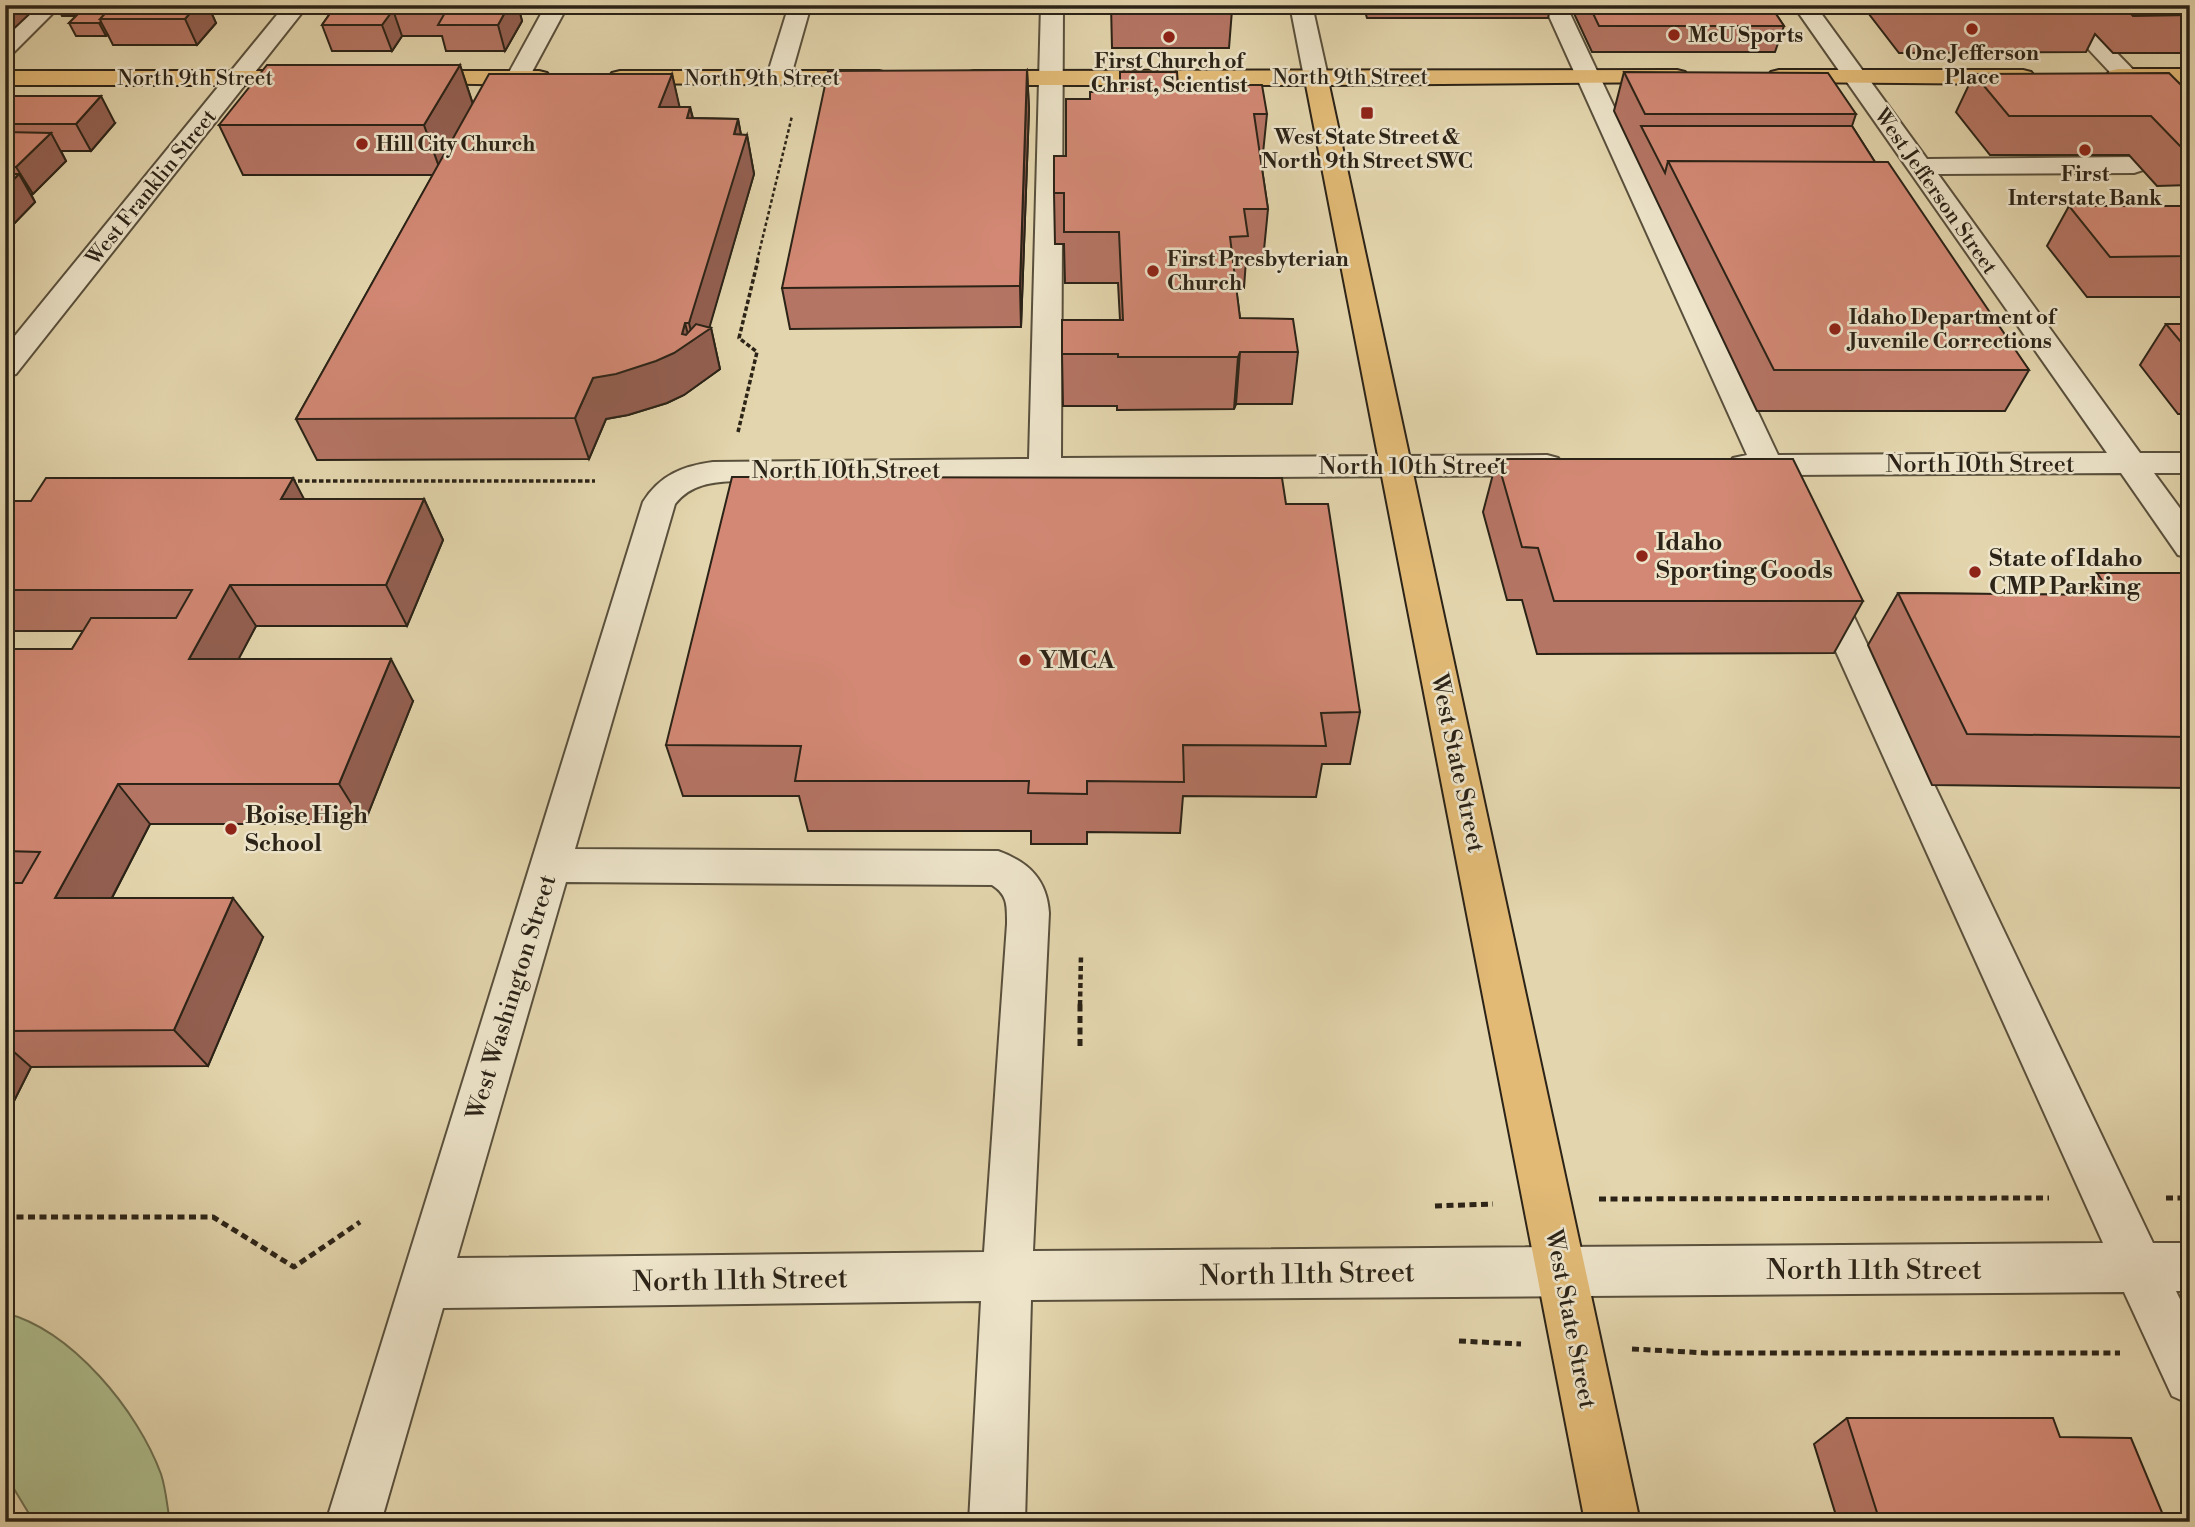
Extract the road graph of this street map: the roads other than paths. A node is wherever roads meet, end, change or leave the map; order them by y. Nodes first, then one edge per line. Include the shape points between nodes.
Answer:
1 (50, 5) edge
2 (297, 5) edge
3 (557, 5) edge
4 (800, 5) edge
5 (1052, 5) edge
6 (1301, 5) edge
7 (1555, 5) edge
8 (1804, 5) edge
9 (2058, 5) edge
10 (5, 48) edge
11 (2099, 76) edge
12 (2126, 76) junction
13 (2190, 76) edge
14 (1316, 77) junction
15 (1588, 77) junction
16 (1694, 77) edge
17 (1760, 77) edge
18 (1855, 77) junction
19 (2046, 77) edge
20 (5, 78) edge
21 (239, 78) junction
22 (327, 78) edge
23 (395, 78) edge
24 (518, 78) junction
25 (559, 78) edge
26 (600, 78) edge
27 (903, 78) edge
28 (957, 78) edge
29 (1051, 78) junction
30 (778, 79) junction
31 (2188, 158) edge
32 (2134, 166) dead end
33 (1919, 167) junction
34 (5, 368) edge
35 (2130, 463) junction
36 (2190, 463) edge
37 (1573, 465) edge
38 (1712, 465) edge
39 (1767, 465) junction
40 (1396, 466) junction
41 (1045, 469) junction
42 (681, 481) joint
43 (1793, 518) edge
44 (2190, 547) edge
45 (1808, 552) edge
46 (551, 864) junction
47 (2139, 1267) junction
48 (2190, 1267) edge
49 (1562, 1270) junction
50 (1007, 1277) junction
51 (424, 1283) junction
52 (2190, 1378) edge
53 (354, 1522) edge
54 (997, 1522) edge
55 (1613, 1522) edge

1 - 10 street
2 - 21 street, West Franklin Street
3 - 24 street
4 - 30 street
5 - 29 street
6 - 14 street, West State Street
7 - 15 street
8 - 18 street, West Jefferson Street
9 - 12 street
11 - 12 main road
12 - 13 main road
12 - 31 street
14 - 15 main road, North 9th Street
14 - 29 main road, North 9th Street
14 - 40 main road, West State Street
15 - 16 main road, North 9th Street
15 - 39 street
17 - 18 main road
18 - 19 main road
18 - 33 street, West Jefferson Street
20 - 21 main road, North 9th Street
21 - 22 main road, North 9th Street
21 - 34 street, West Franklin Street
23 - 24 main road
24 - 25 main road
26 - 30 main road, North 9th Street
27 - 30 main road, North 9th Street
28 - 29 main road, North 9th Street
29 - 41 street
32 - 33 street
33 - 35 street, West Jefferson Street
35 - 36 street, North 10th Street
35 - 39 street, North 10th Street
35 - 44 street, West Jefferson Street
37 - 40 street, North 10th Street
38 - 39 street, North 10th Street
39 - 43 street
40 - 41 street, North 10th Street
40 - 49 main road, West State Street
41 - 42 street, North 10th Street via 707,472
42 - 46 street, West Washington Street via 659,502
45 - 47 street
46 - 50 street via 998,867 1014,876 1025,889 1029,905
46 - 51 street, West Washington Street
47 - 48 street, North 11th Street
47 - 49 street, North 11th Street
47 - 52 street
49 - 50 street, North 11th Street
49 - 55 main road, West State Street
50 - 51 street, North 11th Street
50 - 54 street
51 - 53 street, West Washington Street

